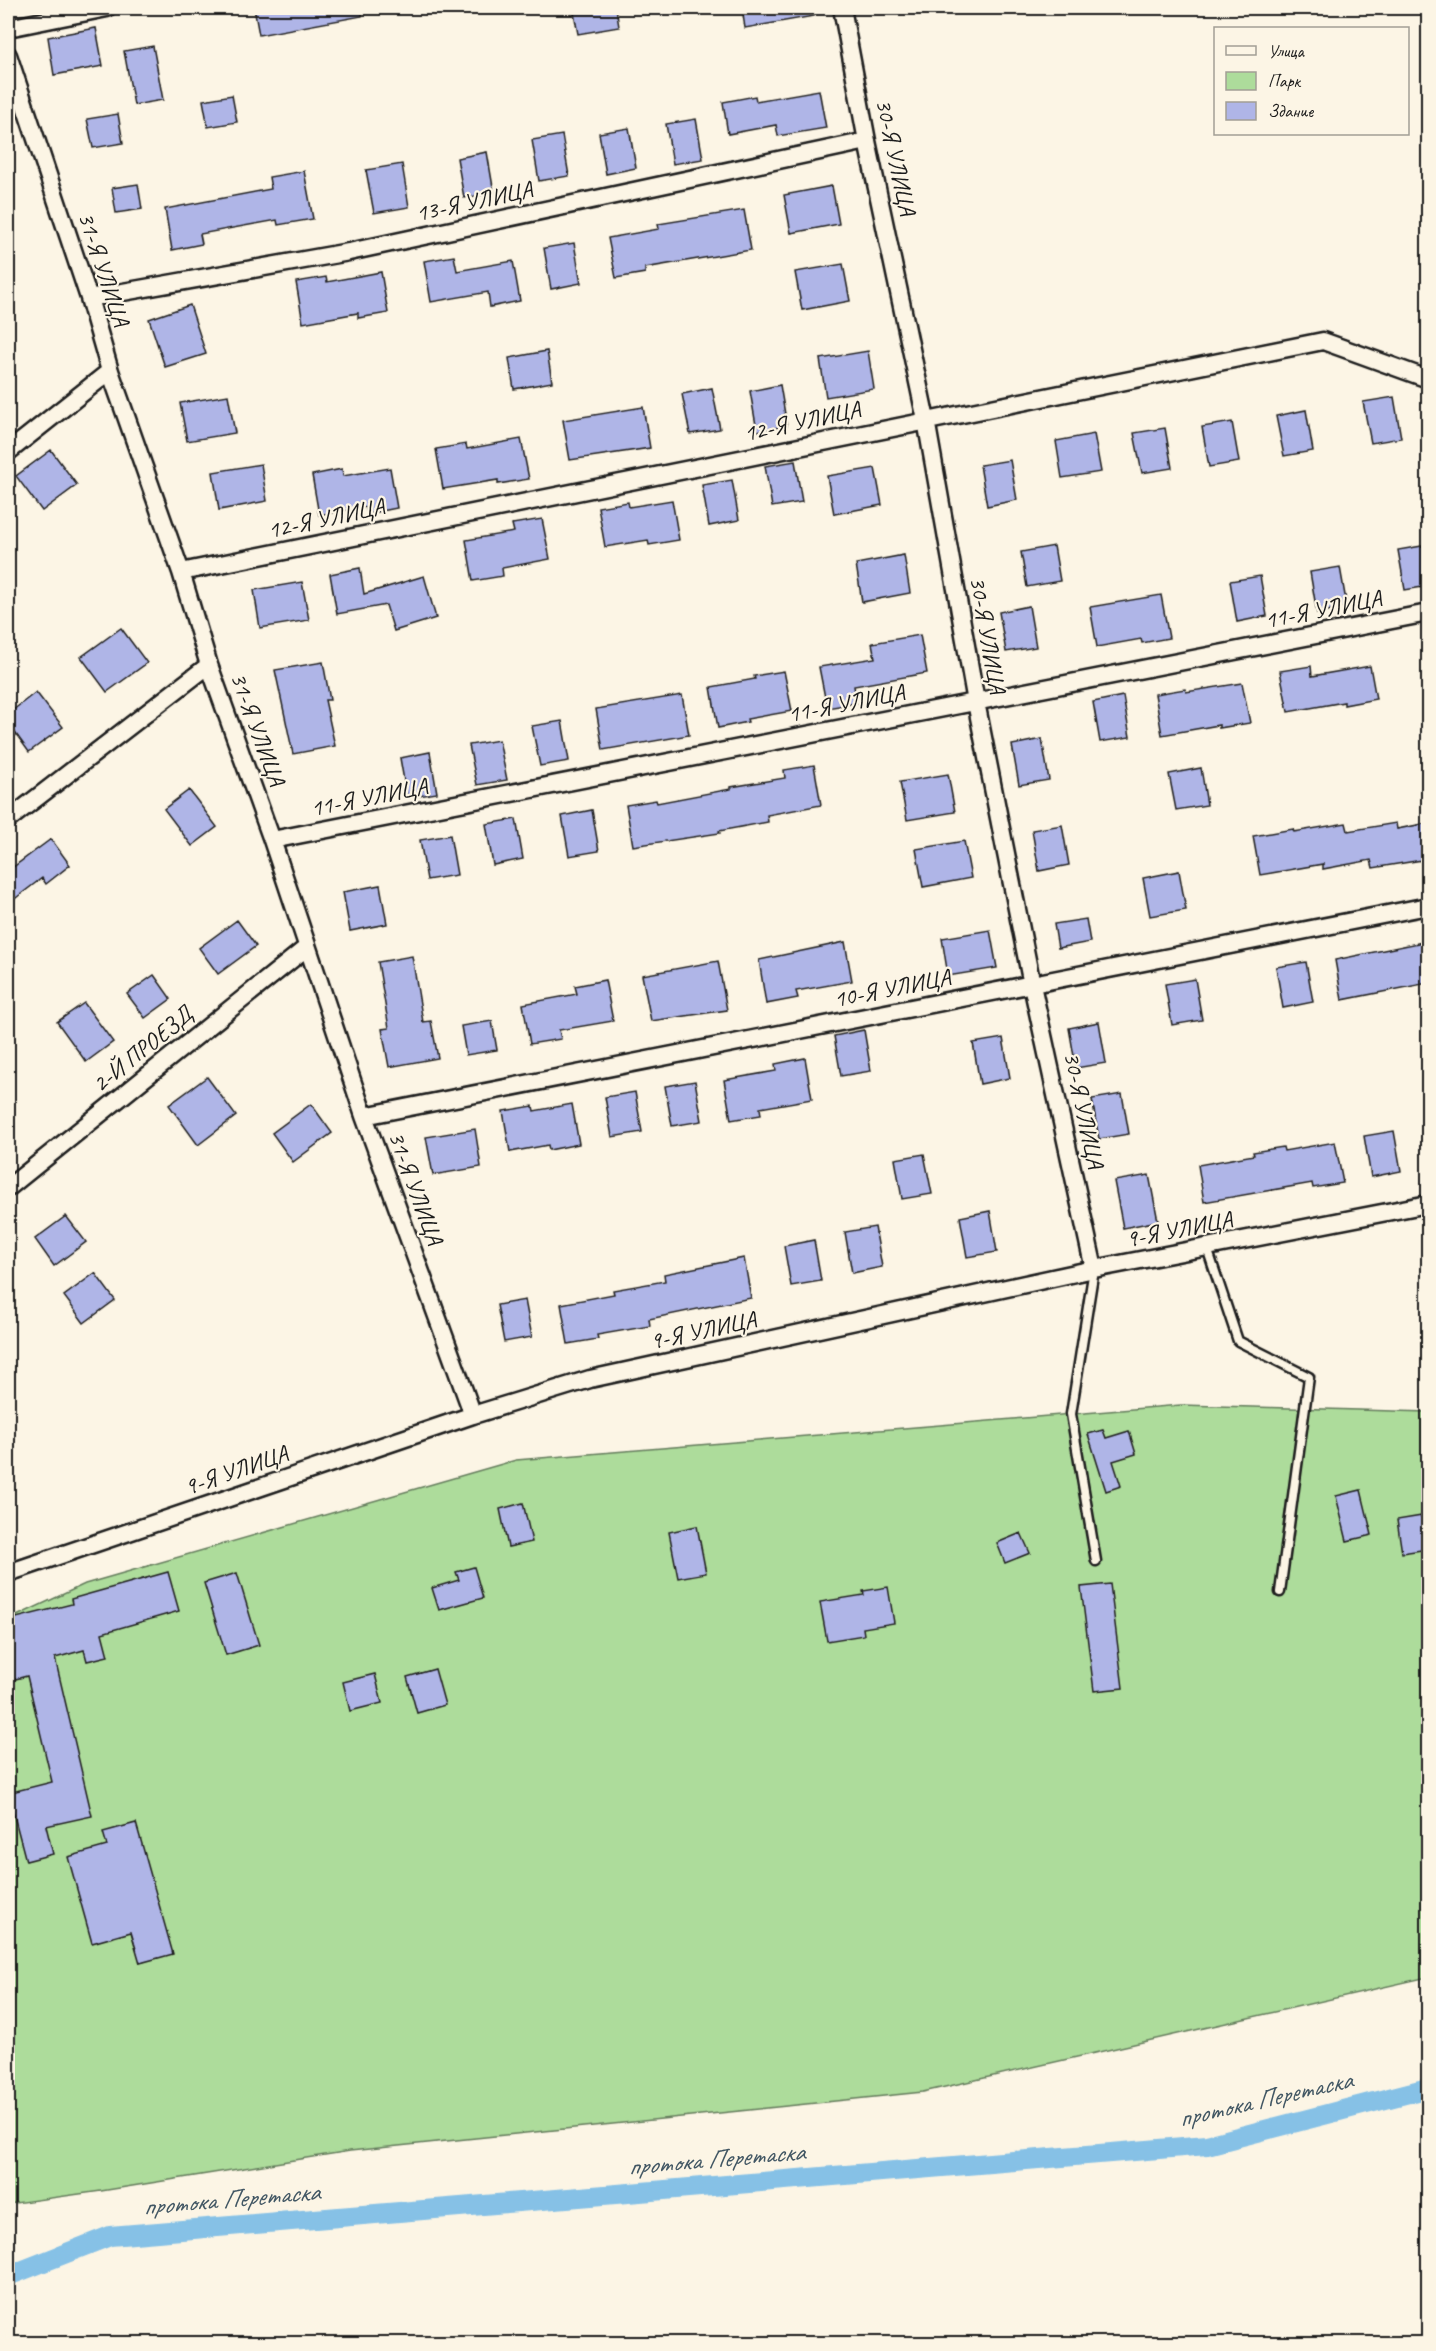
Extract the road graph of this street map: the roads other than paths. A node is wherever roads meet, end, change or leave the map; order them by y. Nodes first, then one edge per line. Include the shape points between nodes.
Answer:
1 (107, 8) edge
2 (842, 8) edge
3 (8, 28) edge
4 (8, 55) edge
5 (11, 80) edge
6 (867, 141) junction
7 (89, 298) junction
8 (110, 371) junction
9 (1428, 379) edge
10 (926, 420) junction
11 (8, 452) edge
12 (181, 572) junction
13 (1428, 613) edge
14 (209, 665) junction
15 (976, 702) junction
16 (8, 820) edge
17 (272, 840) junction
18 (1428, 906) edge
19 (306, 948) junction
20 (1032, 985) junction
21 (364, 1116) junction
22 (8, 1188) edge
23 (1428, 1204) edge
24 (1207, 1248) junction
25 (1094, 1269) junction
26 (473, 1415) junction
27 (1096, 1561) dead end
28 (8, 1573) edge
29 (1280, 1592) dead end

1 - 3 street
2 - 6 street, 30-Я УЛИЦА
4 - 5 street, 31-Я УЛИЦА
5 - 7 street, 31-Я УЛИЦА
6 - 7 street, 13-Я УЛИЦА via 349,252
6 - 10 street, 30-Я УЛИЦА
7 - 8 street, 31-Я УЛИЦА
8 - 11 street
8 - 12 street, 31-Я УЛИЦА
9 - 10 street, 12-Я УЛИЦА via 1323,340
10 - 12 street, 12-Я УЛИЦА
10 - 15 street, 30-Я УЛИЦА
12 - 14 street, 31-Я УЛИЦА
13 - 15 street, 11-Я УЛИЦА
14 - 16 street
14 - 17 street, 31-Я УЛИЦА
15 - 17 street, 11-Я УЛИЦА
15 - 20 street, 30-Я УЛИЦА
17 - 19 street, 31-Я УЛИЦА
18 - 20 street, 10-Я УЛИЦА
19 - 21 street, 31-Я УЛИЦА
19 - 22 street, 2-Й ПРОЕЗД
20 - 21 street, 10-Я УЛИЦА
20 - 25 street, 30-Я УЛИЦА
21 - 26 street, 31-Я УЛИЦА
23 - 24 street, 9-Я УЛИЦА
24 - 25 street, 9-Я УЛИЦА
24 - 29 lane via 1238,1341 1309,1377
25 - 26 street, 9-Я УЛИЦА via 590,1379
25 - 27 lane via 1071,1414
26 - 28 street, 9-Я УЛИЦА

